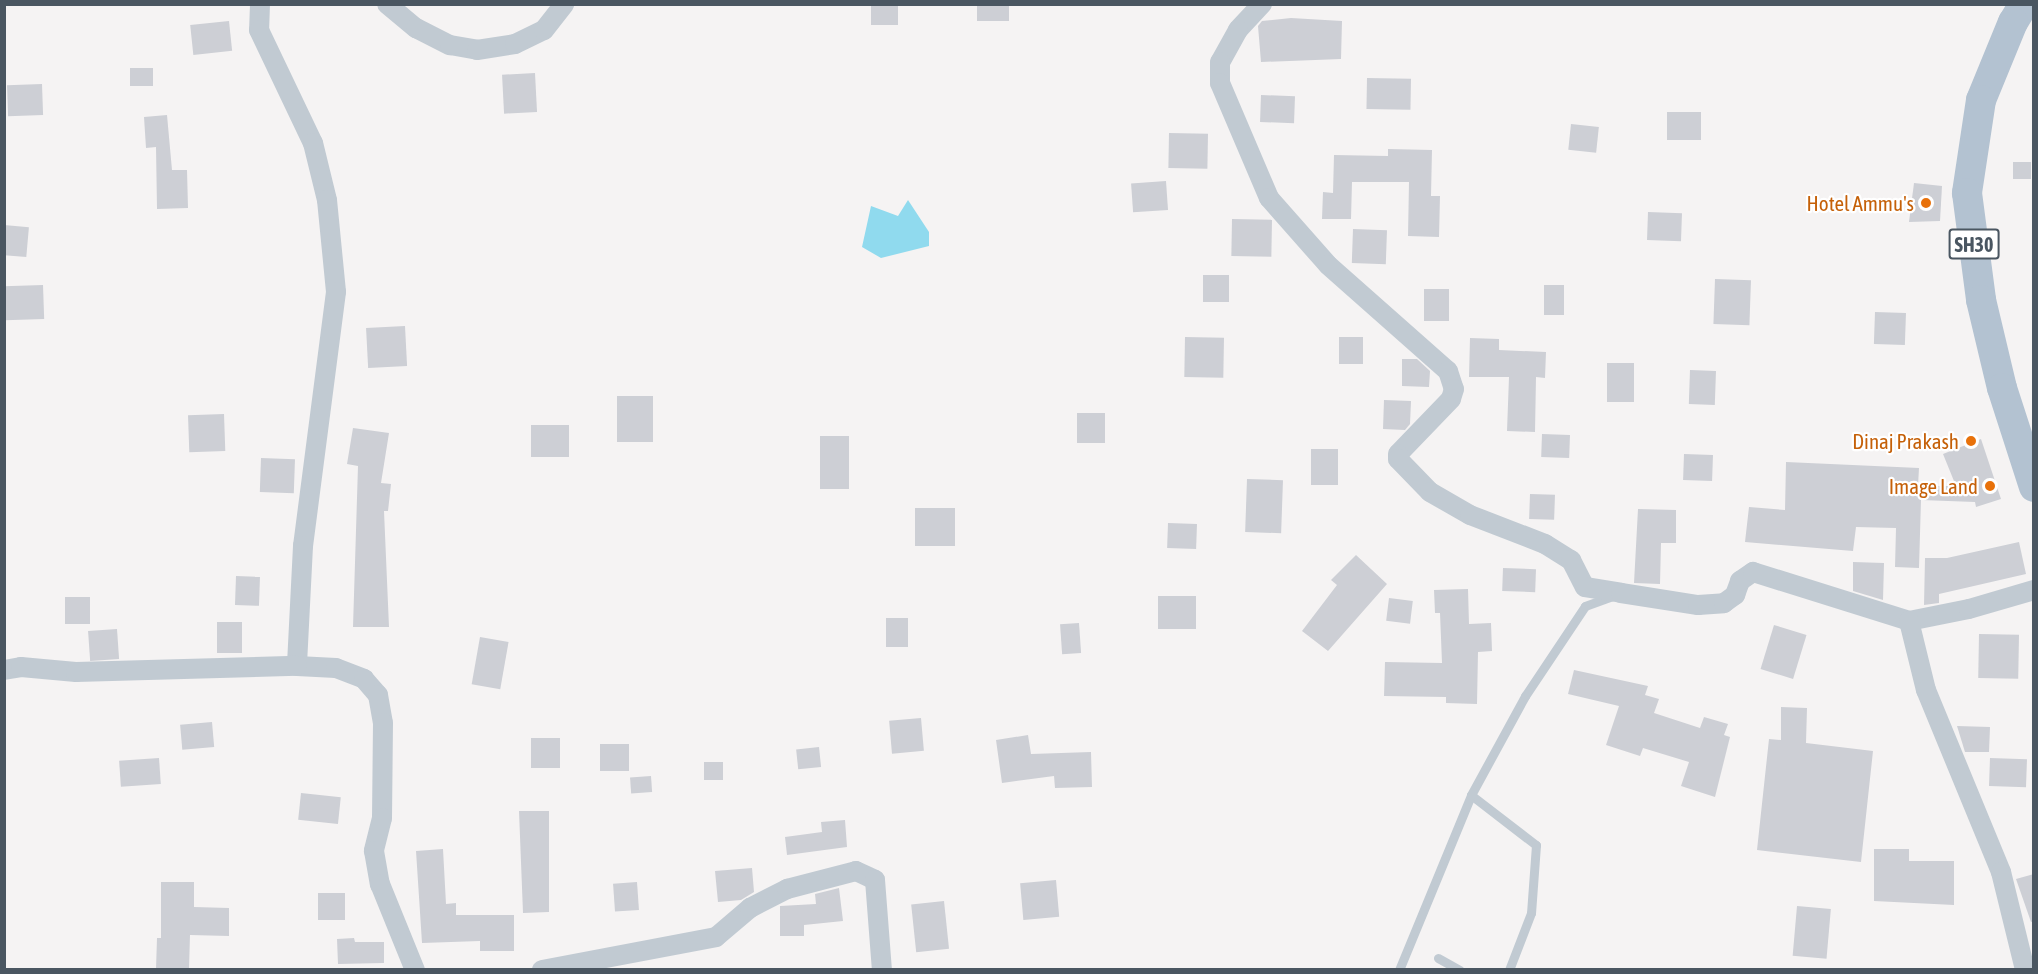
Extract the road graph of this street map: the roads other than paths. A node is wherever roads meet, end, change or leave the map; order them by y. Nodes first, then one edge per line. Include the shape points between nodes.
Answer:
1 (261, 4) edge
2 (387, 4) edge
3 (564, 4) edge
4 (1262, 4) edge
5 (2024, 4) edge
6 (2034, 487) edge
7 (2034, 590) edge
8 (1621, 593) junction
9 (1908, 621) junction
10 (297, 666) junction
11 (4, 670) edge
12 (1471, 795) junction
13 (1438, 958) dead end
14 (416, 969) edge
15 (542, 969) edge
16 (882, 969) edge
17 (1399, 969) edge
18 (1460, 969) edge
19 (1509, 969) edge
20 (2025, 969) edge

1 - 10 street via 258,30 313,143 327,200 336,292 303,546
2 - 3 street via 417,28 450,45 477,50 515,44 544,30
4 - 8 street via 1238,30 1220,62 1220,83 1253,168 1288,222 1328,265 1448,371 1454,389 1451,399 1398,454 1398,459 1430,492 1460,509 1545,544 1571,560 1586,587
5 - 6 main road, SH30 via 1981,100 1967,194 1981,300 2002,388
7 - 9 street
8 - 9 street via 1698,605 1724,603 1735,595 1740,581 1754,572
8 - 12 lane via 1585,606 1525,696
9 - 20 street via 1926,690 2001,872
10 - 11 street
10 - 14 street via 346,672 364,679 378,695 383,723 382,818 374,851 380,884
12 - 17 lane
12 - 19 lane via 1536,846 1531,913
13 - 18 lane
15 - 16 street via 716,936 750,908 786,889 856,872 875,880

